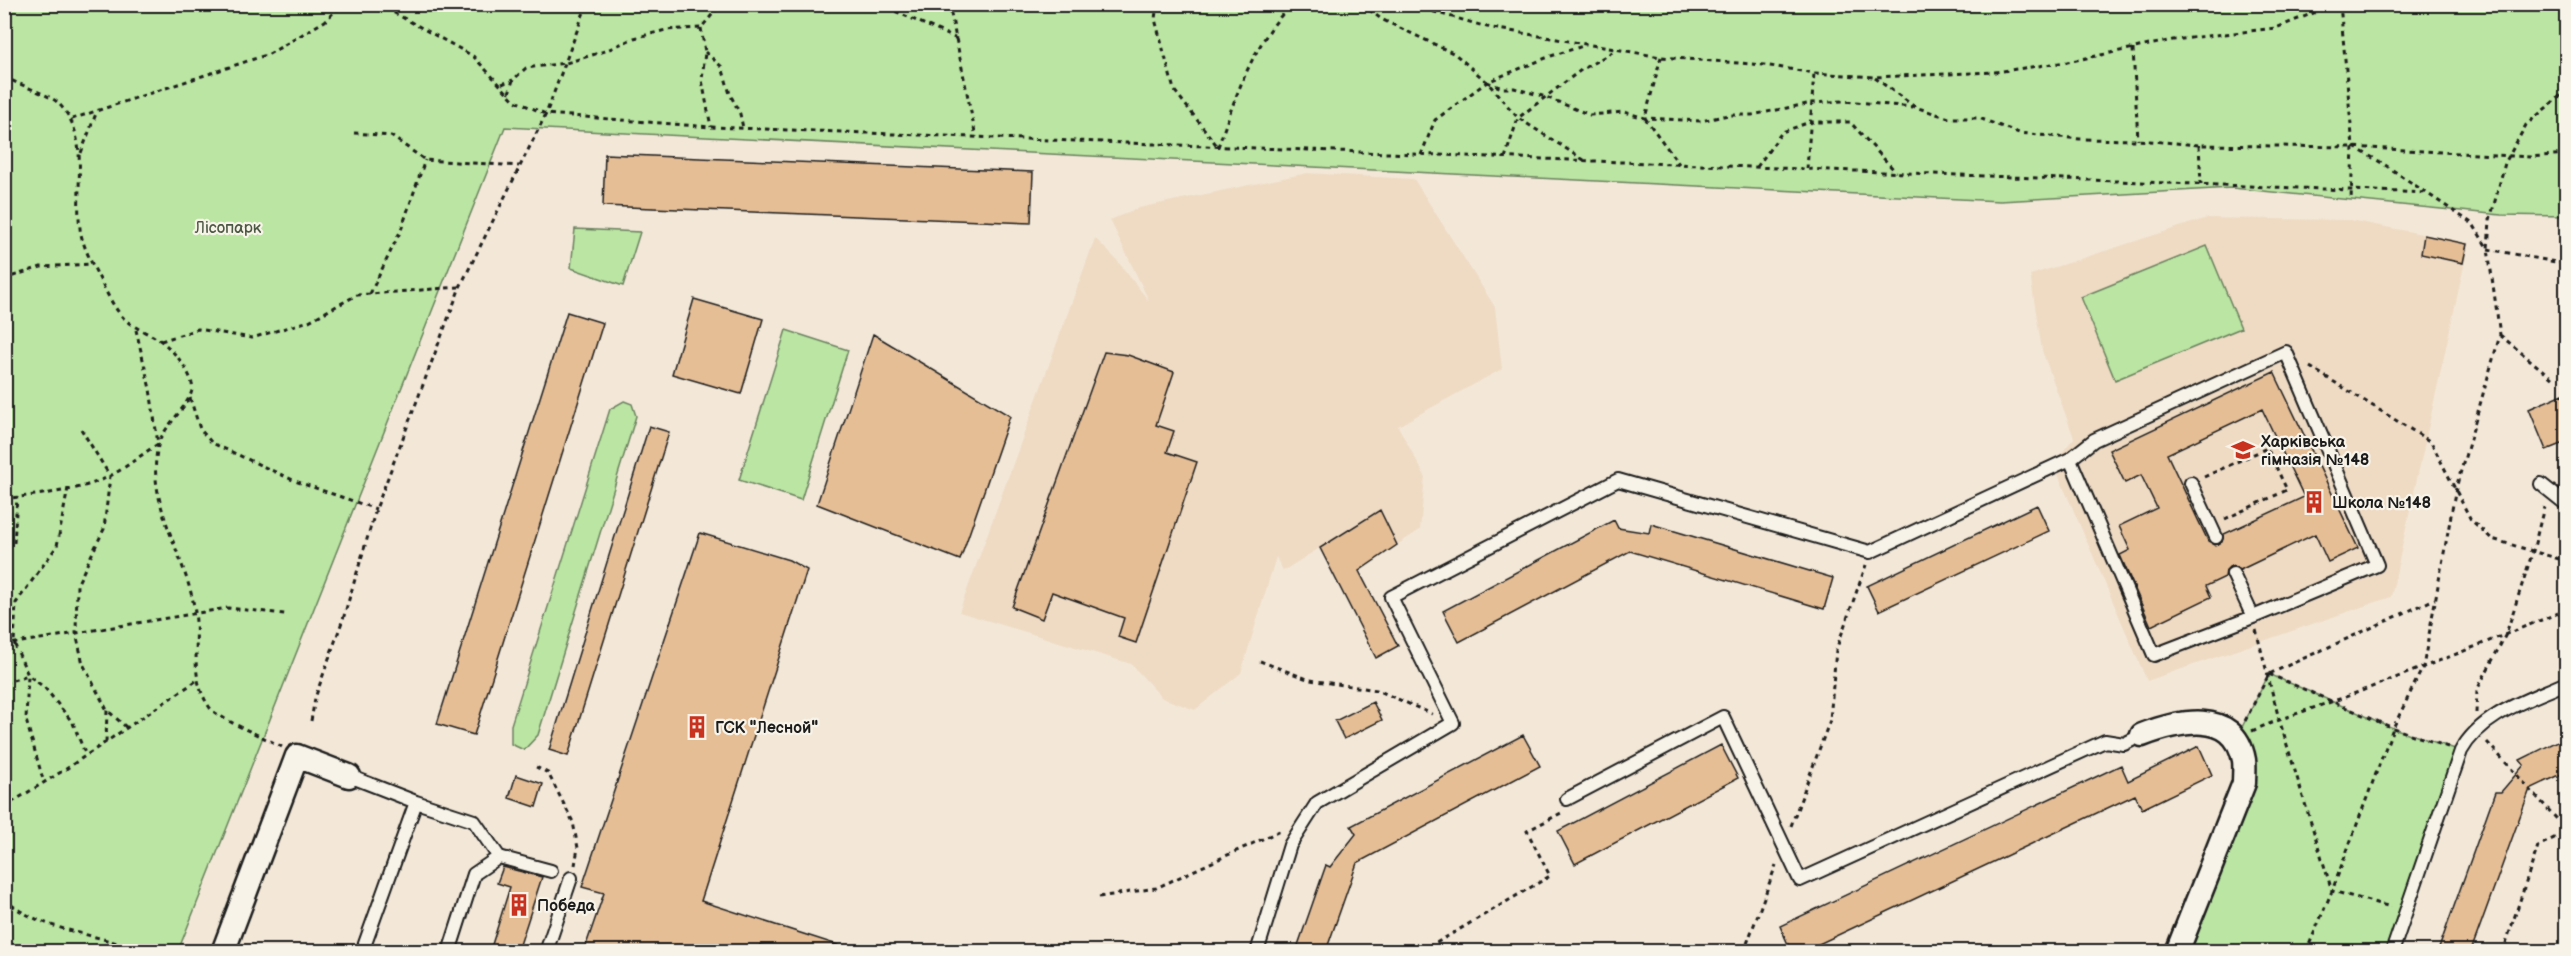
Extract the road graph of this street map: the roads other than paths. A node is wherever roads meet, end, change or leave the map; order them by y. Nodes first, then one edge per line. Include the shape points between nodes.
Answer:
1 (2070, 459) junction
2 (2191, 483) road end
3 (2545, 487) road end
4 (2566, 504) edge
5 (2213, 532) road end
6 (2233, 574) dead end
7 (2253, 617) junction
8 (2566, 682) edge
9 (2142, 735) joint
10 (349, 776) joint
11 (417, 802) junction
12 (1568, 804) road end
13 (500, 857) junction
14 (551, 871) dead end
15 (571, 878) road end
16 (223, 951) edge
17 (362, 951) edge
18 (449, 951) edge
19 (546, 951) edge
20 (1257, 951) edge
21 (2177, 951) edge
22 (2392, 951) edge

1 - 7 lane via 2154,655
1 - 7 lane via 2094,440 2286,352 2377,565
1 - 20 lane via 1870,552 1618,480 1391,597 1453,723 1317,803 1290,845
2 - 5 lane
3 - 4 lane
6 - 7 lane
8 - 22 lane via 2475,729 2461,751
9 - 12 lane via 2124,744 2105,741 1800,880 1723,717
9 - 21 street via 2189,721 2215,724 2236,739 2244,759 2244,783
10 - 11 lane
10 - 16 street via 297,756
11 - 13 lane via 474,821
11 - 17 lane
13 - 14 lane
13 - 18 lane via 474,874
15 - 19 lane

